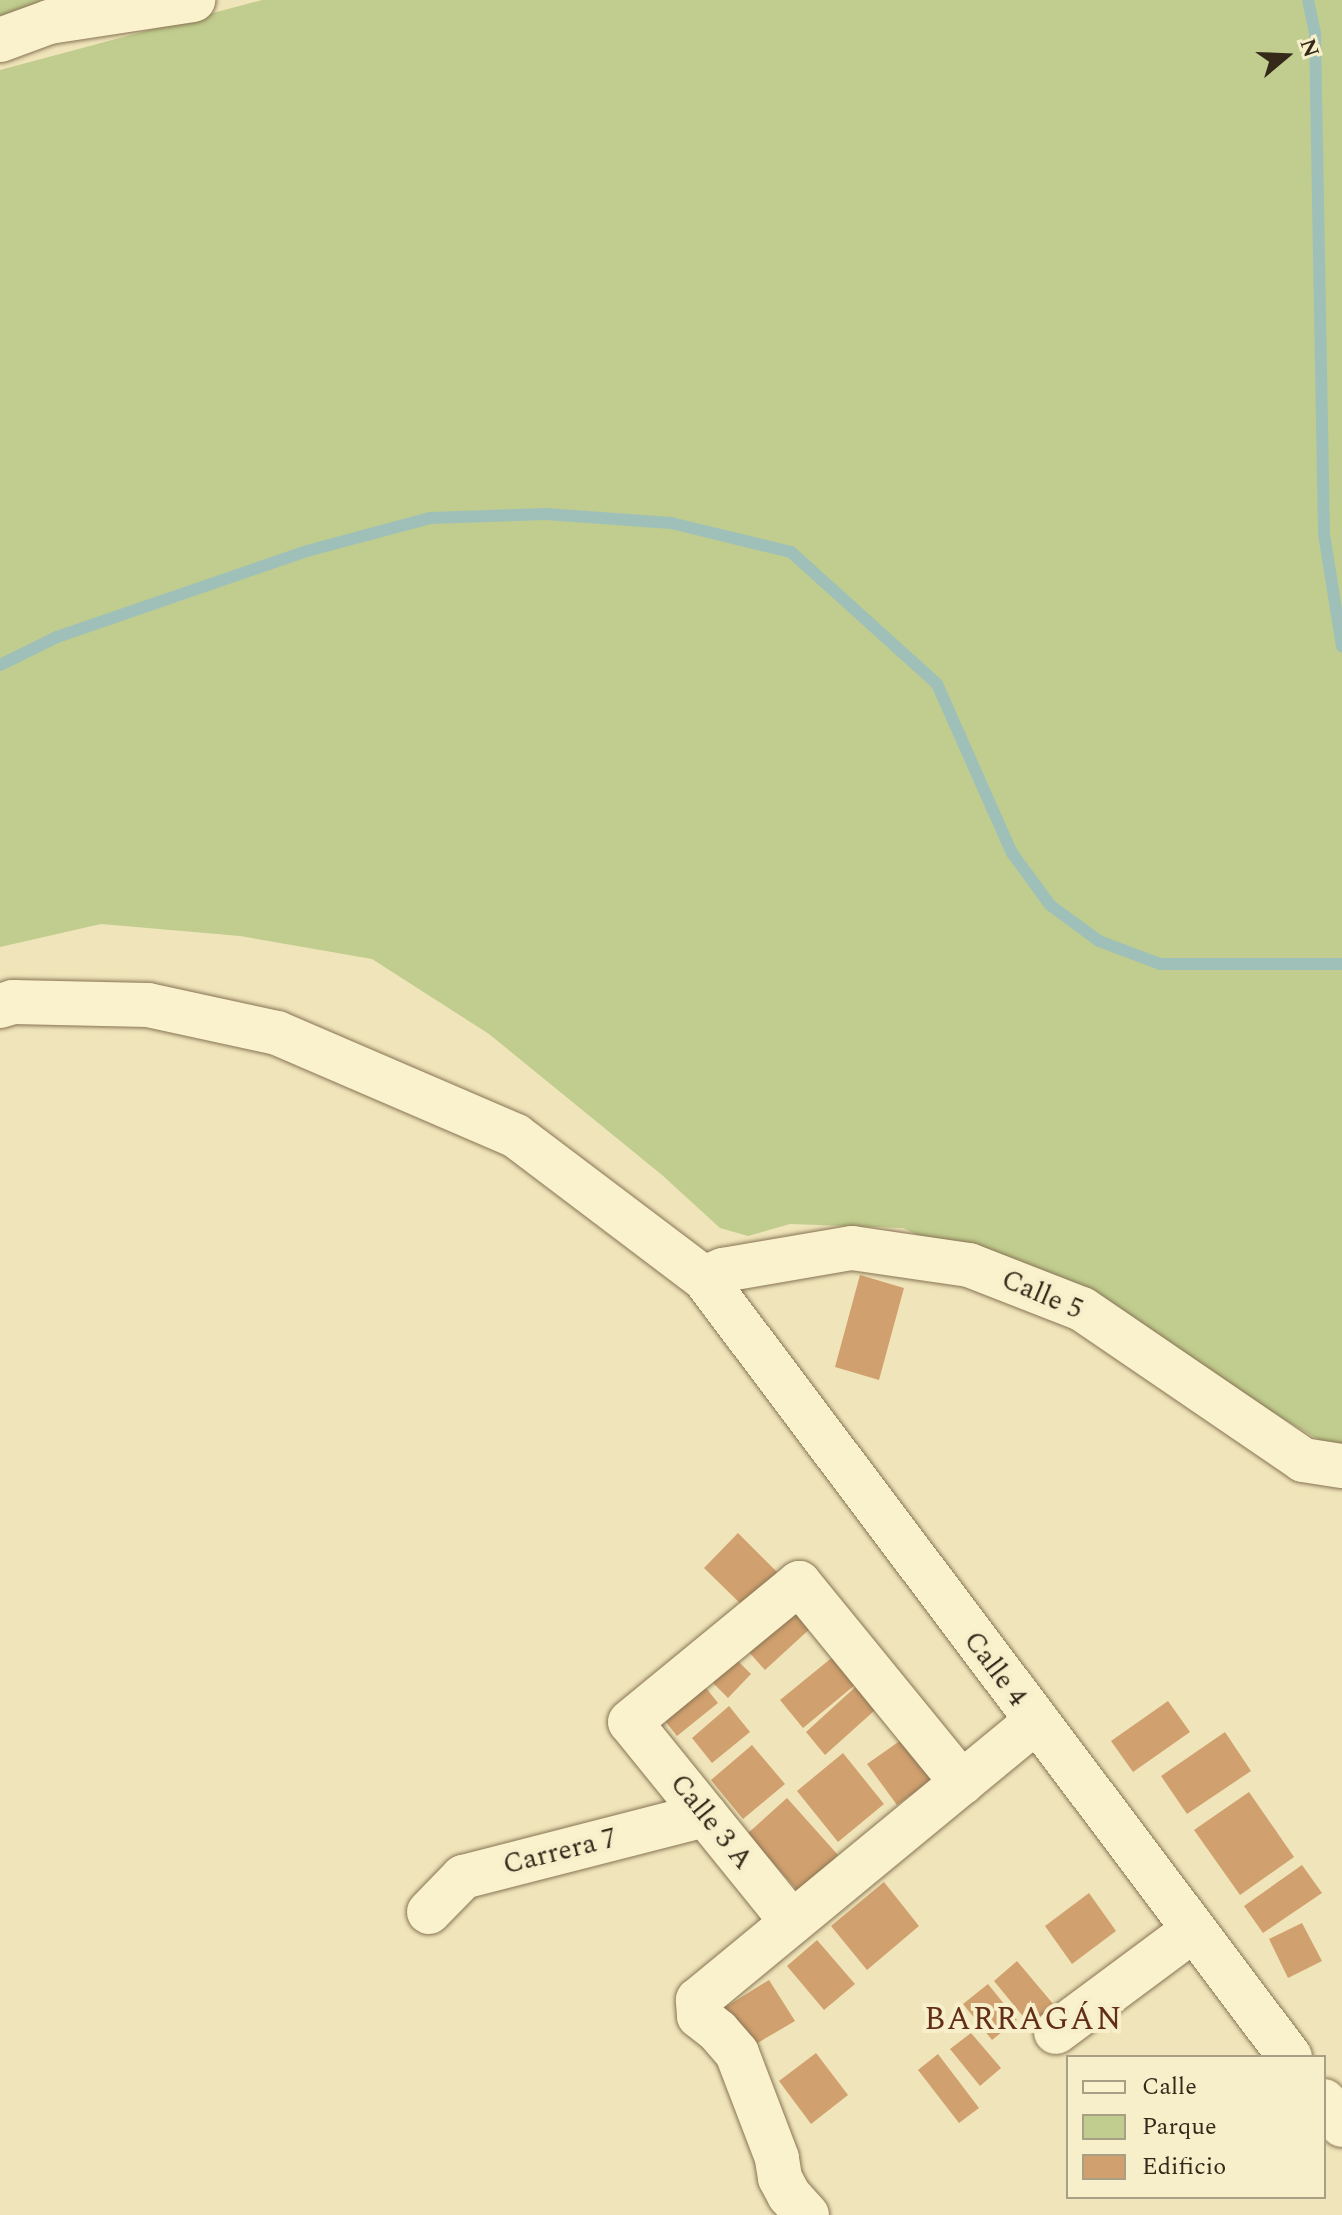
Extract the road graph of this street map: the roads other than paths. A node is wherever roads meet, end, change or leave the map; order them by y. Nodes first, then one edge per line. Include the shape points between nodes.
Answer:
1 (193, 0) edge
2 (0, 40) edge
3 (0, 1006) edge
4 (704, 1278) junction
5 (1342, 1466) edge
6 (1035, 1722) junction
7 (962, 1783) junction
8 (705, 1815) junction
9 (429, 1912) dead end
10 (792, 1922) junction
11 (1192, 1931) junction
12 (1056, 2032) dead end
13 (1288, 2055) edge
14 (1326, 2104) edge
15 (1342, 2125) edge
16 (807, 2215) edge

1 - 2 street via 49,22
3 - 4 street, Calle 4 via 148,1005 277,1033 516,1136
4 - 5 street, Calle 5 via 723,1270 852,1248 969,1265 1082,1309 1303,1460
4 - 6 street, Calle 4
6 - 7 street
6 - 11 street, Calle 4
7 - 8 street, Calle 3 A via 799,1583 630,1722
7 - 10 street
8 - 9 street, Carrera 7 via 463,1877
8 - 10 street, Calle 3 A
10 - 16 street via 698,2000 699,2016 737,2053 780,2178
11 - 12 street
11 - 13 street, Calle 4
14 - 15 street

